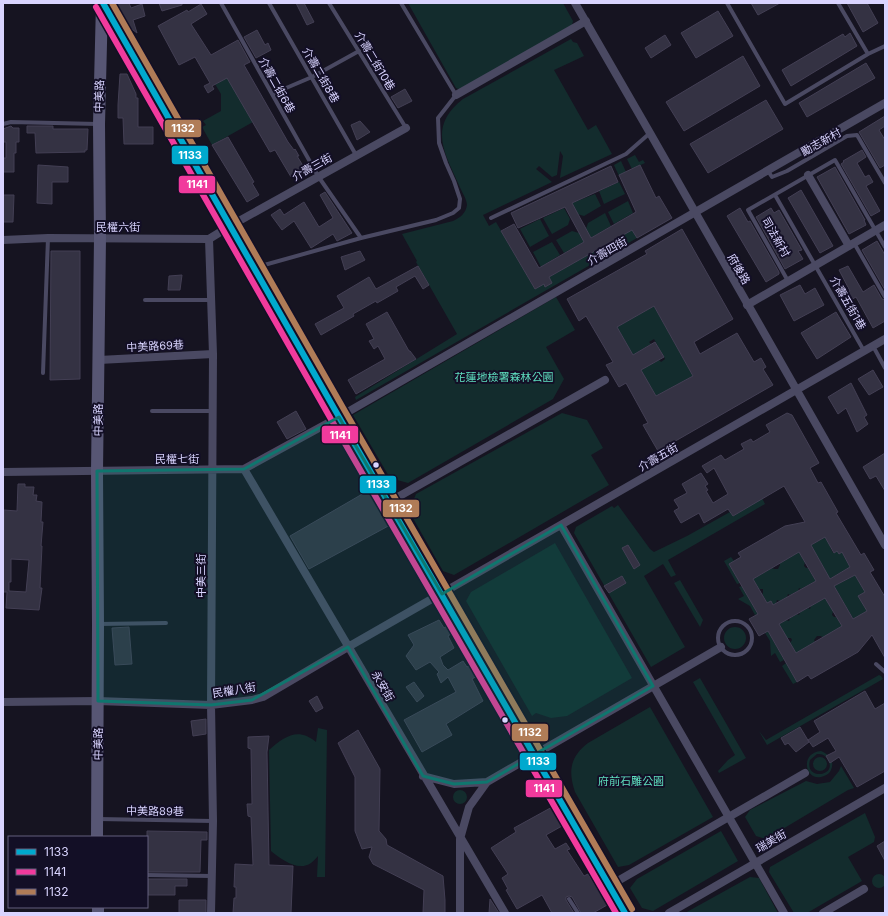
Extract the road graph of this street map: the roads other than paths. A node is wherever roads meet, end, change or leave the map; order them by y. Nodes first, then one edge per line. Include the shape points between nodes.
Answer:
1 (102, 3) edge
2 (221, 3) edge
3 (269, 3) edge
4 (330, 3) edge
5 (401, 3) edge
6 (575, 3) edge
7 (727, 3) edge
8 (838, 3) edge
9 (586, 21) junction
10 (885, 46) edge
11 (359, 52) junction
12 (868, 54) junction
13 (312, 77) junction
14 (272, 94) junction
15 (456, 95) junction
16 (885, 103) edge
17 (3, 124) edge
18 (99, 124) junction
19 (406, 128) joint
20 (650, 133) junction
21 (356, 155) junction
22 (768, 171) junction
23 (808, 175) junction
24 (318, 176) junction
25 (885, 183) edge
26 (775, 194) junction
27 (695, 213) junction
28 (491, 218) dead end
29 (885, 225) edge
30 (230, 226) junction
31 (876, 230) junction
32 (48, 238) junction
33 (100, 238) junction
34 (362, 238) junction
35 (209, 239) junction
36 (3, 240) edge
37 (851, 245) junction
38 (885, 247) edge
39 (815, 265) junction
40 (254, 268) junction
41 (788, 281) junction
42 (885, 298) edge
43 (145, 300) dead end
44 (210, 300) junction
45 (747, 305) junction
46 (885, 339) edge
47 (872, 346) junction
48 (864, 351) junction
49 (213, 354) junction
50 (99, 360) junction
51 (885, 368) edge
52 (43, 373) dead end
53 (605, 380) dead end
54 (796, 390) junction
55 (152, 411) dead end
56 (213, 411) junction
57 (339, 417) junction
58 (244, 469) junction
59 (212, 470) junction
60 (98, 471) junction
61 (3, 472) edge
62 (389, 502) junction
63 (560, 525) junction
64 (885, 545) edge
65 (442, 594) junction
66 (98, 624) junction
67 (166, 624) dead end
68 (348, 647) junction
69 (721, 647) junction
70 (876, 664) dead end
71 (885, 672) edge
72 (653, 686) junction
73 (98, 701) junction
74 (3, 702) edge
75 (212, 706) junction
76 (534, 754) junction
77 (805, 773) dead end
78 (423, 776) junction
79 (487, 782) junction
80 (885, 788) edge
81 (728, 817) junction
82 (97, 819) junction
83 (213, 822) junction
84 (97, 836) edge
85 (460, 839) junction
86 (755, 863) junction
87 (148, 875) edge
88 (211, 876) junction
89 (609, 886) junction
90 (864, 889) dead end
91 (569, 899) dead end
92 (211, 913) edge
93 (460, 913) edge
94 (504, 913) edge
95 (578, 913) edge
96 (625, 913) edge
97 (669, 913) edge
98 (784, 913) edge
99 (823, 913) edge

1 - 18 street, 中美路
1 - 30 main road
2 - 14 lane, 介壽二街6巷
3 - 13 lane, 介壽二街8巷
4 - 11 lane, 介壽二街10巷
5 - 15 lane
6 - 9 street, 府後路
7 - 12 lane via 785,104
8 - 12 lane
9 - 15 street
9 - 20 street, 府後路
10 - 12 lane
11 - 13 lane
11 - 19 lane, 介壽二街10巷
13 - 14 lane
13 - 21 lane, 介壽二街8巷
14 - 24 lane, 介壽二街6巷
15 - 34 lane via 438,118 439,143 460,199 459,208 436,220
16 - 22 street, 介壽四街
17 - 18 lane
18 - 33 street, 中美路
19 - 21 street, 介壽三街
20 - 27 street, 府後路
20 - 28 lane via 626,154
21 - 24 street, 介壽三街
22 - 25 lane, 勵志新村 via 772,177 787,171 847,136 857,135
22 - 27 street, 介壽四街
23 - 26 lane, 司法新村
23 - 31 lane, 司法新村 via 835,160
23 - 37 street
24 - 30 street, 介壽三街
24 - 34 lane, 介壽二街6巷
26 - 39 lane, 司法新村
26 - 41 lane, 司法新村 via 748,210
27 - 45 street, 府後路
27 - 57 street, 介壽四街
29 - 31 street
30 - 35 street
30 - 40 main road
31 - 37 street
31 - 38 lane, 司法新村
32 - 33 street, 民權六街
32 - 36 street, 民權六街
32 - 52 lane
33 - 35 street, 民權六街
33 - 50 street, 中美路
34 - 40 lane
35 - 44 street, 中美三街
37 - 39 street
37 - 42 lane
39 - 41 street
39 - 48 lane, 介壽五街1巷
40 - 57 main road
41 - 45 street
43 - 44 lane
44 - 49 street, 中美三街
45 - 54 street, 府後路
46 - 47 street, 介壽五街
47 - 48 street, 介壽五街
47 - 51 lane
48 - 54 street, 介壽五街
49 - 50 street, 中美路69巷
49 - 56 street, 中美三街
50 - 60 street, 中美路
53 - 62 street
54 - 63 street, 介壽五街
54 - 64 street, 府後路
55 - 56 lane
56 - 59 street, 中美三街
57 - 58 street, 民權七街
57 - 62 main road
58 - 59 street, 民權七街
58 - 68 street, 永安街
59 - 60 street, 民權七街
59 - 75 street, 中美三街
60 - 61 street, 民權七街
60 - 66 street, 中美路
62 - 65 main road
63 - 65 street, 介壽五街
63 - 72 street
65 - 68 street, 民權八街
65 - 76 main road
66 - 67 lane
66 - 73 street, 中美路
68 - 75 street, 民權八街 via 263,697
68 - 78 street, 永安街
69 - 69 lane via 730,654 741,654 750,647 750,630 741,622 730,622 719,635
69 - 72 street
70 - 71 lane
72 - 76 street
72 - 81 street
73 - 74 street, 民權八街
73 - 75 street, 民權八街
73 - 82 street, 中美路
75 - 83 street, 中美三街
76 - 79 street
76 - 89 main road
77 - 81 street
78 - 79 street via 454,784
78 - 85 street, 永安街
79 - 85 street via 469,807
80 - 86 street, 瑞美街
81 - 86 street
81 - 89 street
82 - 83 lane, 中美路89巷
82 - 84 street, 中美路
83 - 88 street, 中美三街
85 - 93 street
85 - 94 street, 永安街
86 - 97 street, 瑞美街
86 - 98 street
87 - 88 lane
88 - 92 street, 中美三街
89 - 96 main road
90 - 99 street
91 - 95 lane

